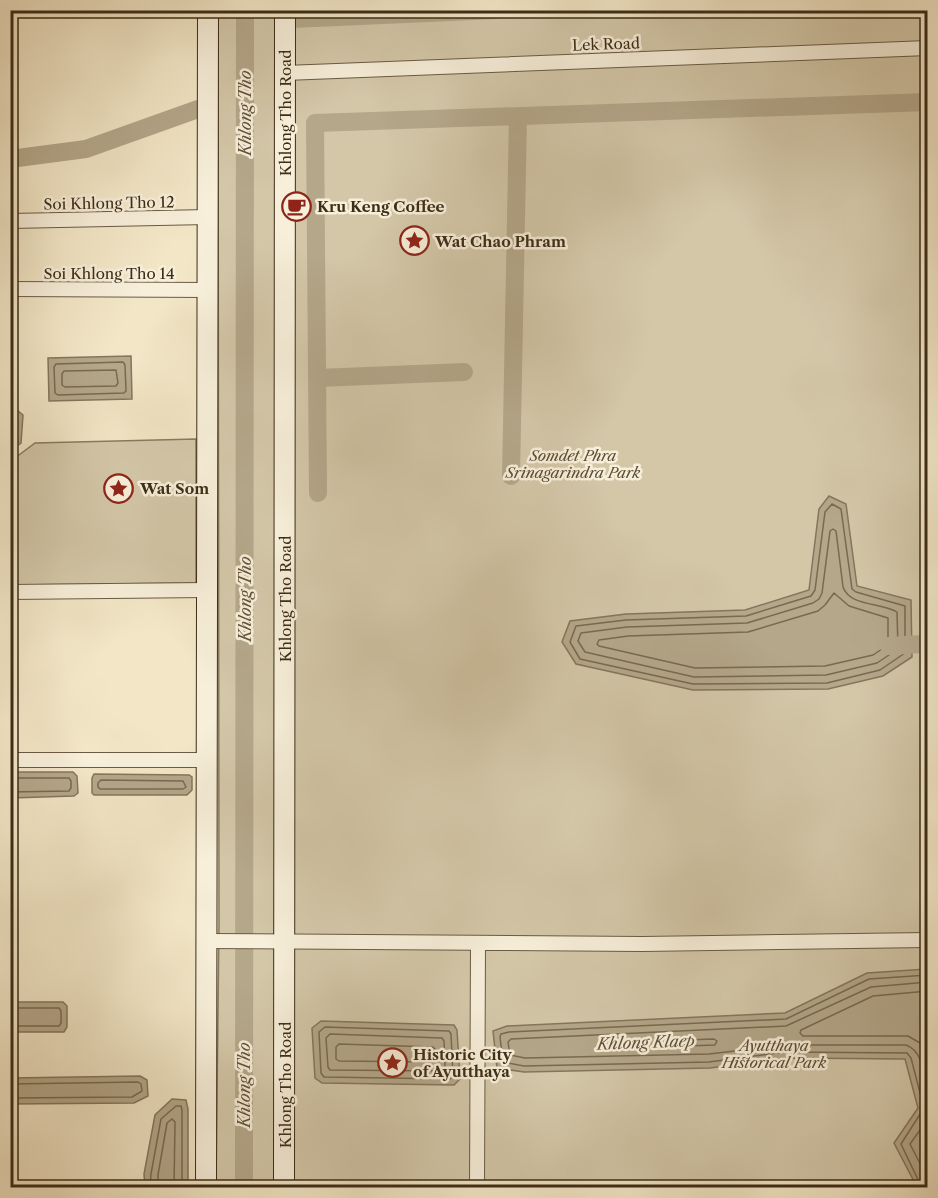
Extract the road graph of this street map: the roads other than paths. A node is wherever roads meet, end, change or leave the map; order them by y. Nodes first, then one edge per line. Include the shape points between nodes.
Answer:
1 (208, 10) edge
2 (285, 10) edge
3 (927, 48) edge
4 (285, 73) junction
5 (208, 217) junction
6 (10, 221) edge
7 (10, 289) edge
8 (208, 291) junction
9 (207, 590) junction
10 (10, 592) edge
11 (10, 760) edge
12 (207, 760) junction
13 (927, 940) edge
14 (206, 941) junction
15 (276, 941) junction
16 (478, 943) junction
17 (206, 1188) edge
18 (284, 1188) edge
19 (477, 1188) edge

1 - 5 street
2 - 4 street, Khlong Tho Road
3 - 4 street, Lek Road
4 - 15 street, Khlong Tho Road
5 - 6 street, Soi Khlong Tho 12
5 - 8 street
7 - 8 street, Soi Khlong Tho 14
8 - 9 street
9 - 10 street
9 - 12 street
11 - 12 street
12 - 14 street
13 - 16 street
14 - 15 street
14 - 17 street
15 - 16 street
15 - 18 street, Khlong Tho Road
16 - 19 street

